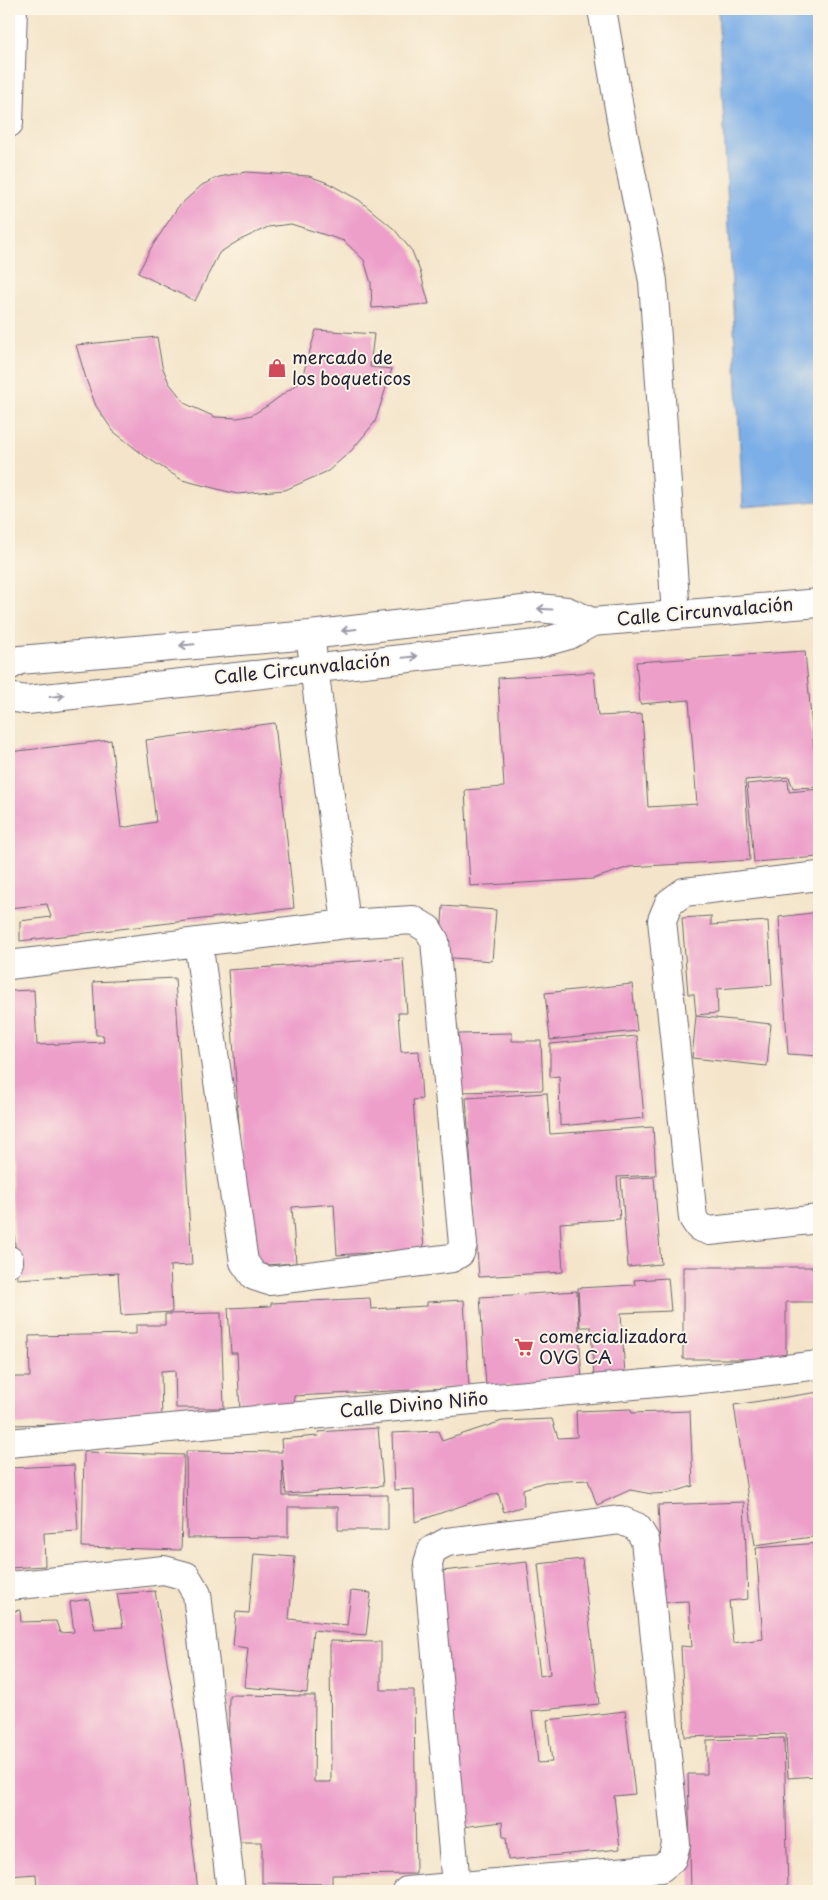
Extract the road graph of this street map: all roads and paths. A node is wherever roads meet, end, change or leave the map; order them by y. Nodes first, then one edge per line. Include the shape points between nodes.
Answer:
1 (13, 9) edge
2 (602, 9) edge
3 (10, 76) edge
4 (9, 123) edge
5 (819, 603) edge
6 (676, 615) junction
7 (592, 622) junction
8 (310, 635) junction
9 (9, 666) edge
10 (315, 667) junction
11 (9, 697) edge
12 (819, 876) edge
13 (346, 924) junction
14 (198, 942) junction
15 (9, 965) edge
16 (819, 1219) edge
17 (819, 1365) edge
18 (9, 1443) edge
19 (9, 1586) edge
20 (456, 1886) junction
21 (231, 1891) edge
22 (412, 1891) edge

1 - 3 street
2 - 6 street via 653,281
3 - 4 street
5 - 6 street, Calle Circunvalación
6 - 7 street, Calle Circunvalación
7 -> 8 street, Calle Circunvalación via 567,611 539,608
10 -> 7 street, Calle Circunvalación via 537,644 569,635
8 -> 9 street, Calle Circunvalación via 20,660
8 - 10 street
11 -> 10 street, Calle Circunvalación via 27,700
10 - 13 street
12 - 16 street via 684,892 669,903 662,920 693,1218 700,1227 710,1231
13 - 14 street
13 - 14 street via 413,920 428,928 435,942 463,1244 460,1253 452,1258 269,1281 254,1276 244,1262
14 - 15 street
17 - 18 street, Calle Divino Niño via 721,1377
19 - 21 street via 164,1570 186,1576 198,1594
20 - 20 street via 661,1868 672,1859 676,1844 645,1540 637,1526 620,1520 447,1542 432,1550 428,1564
20 - 22 street

